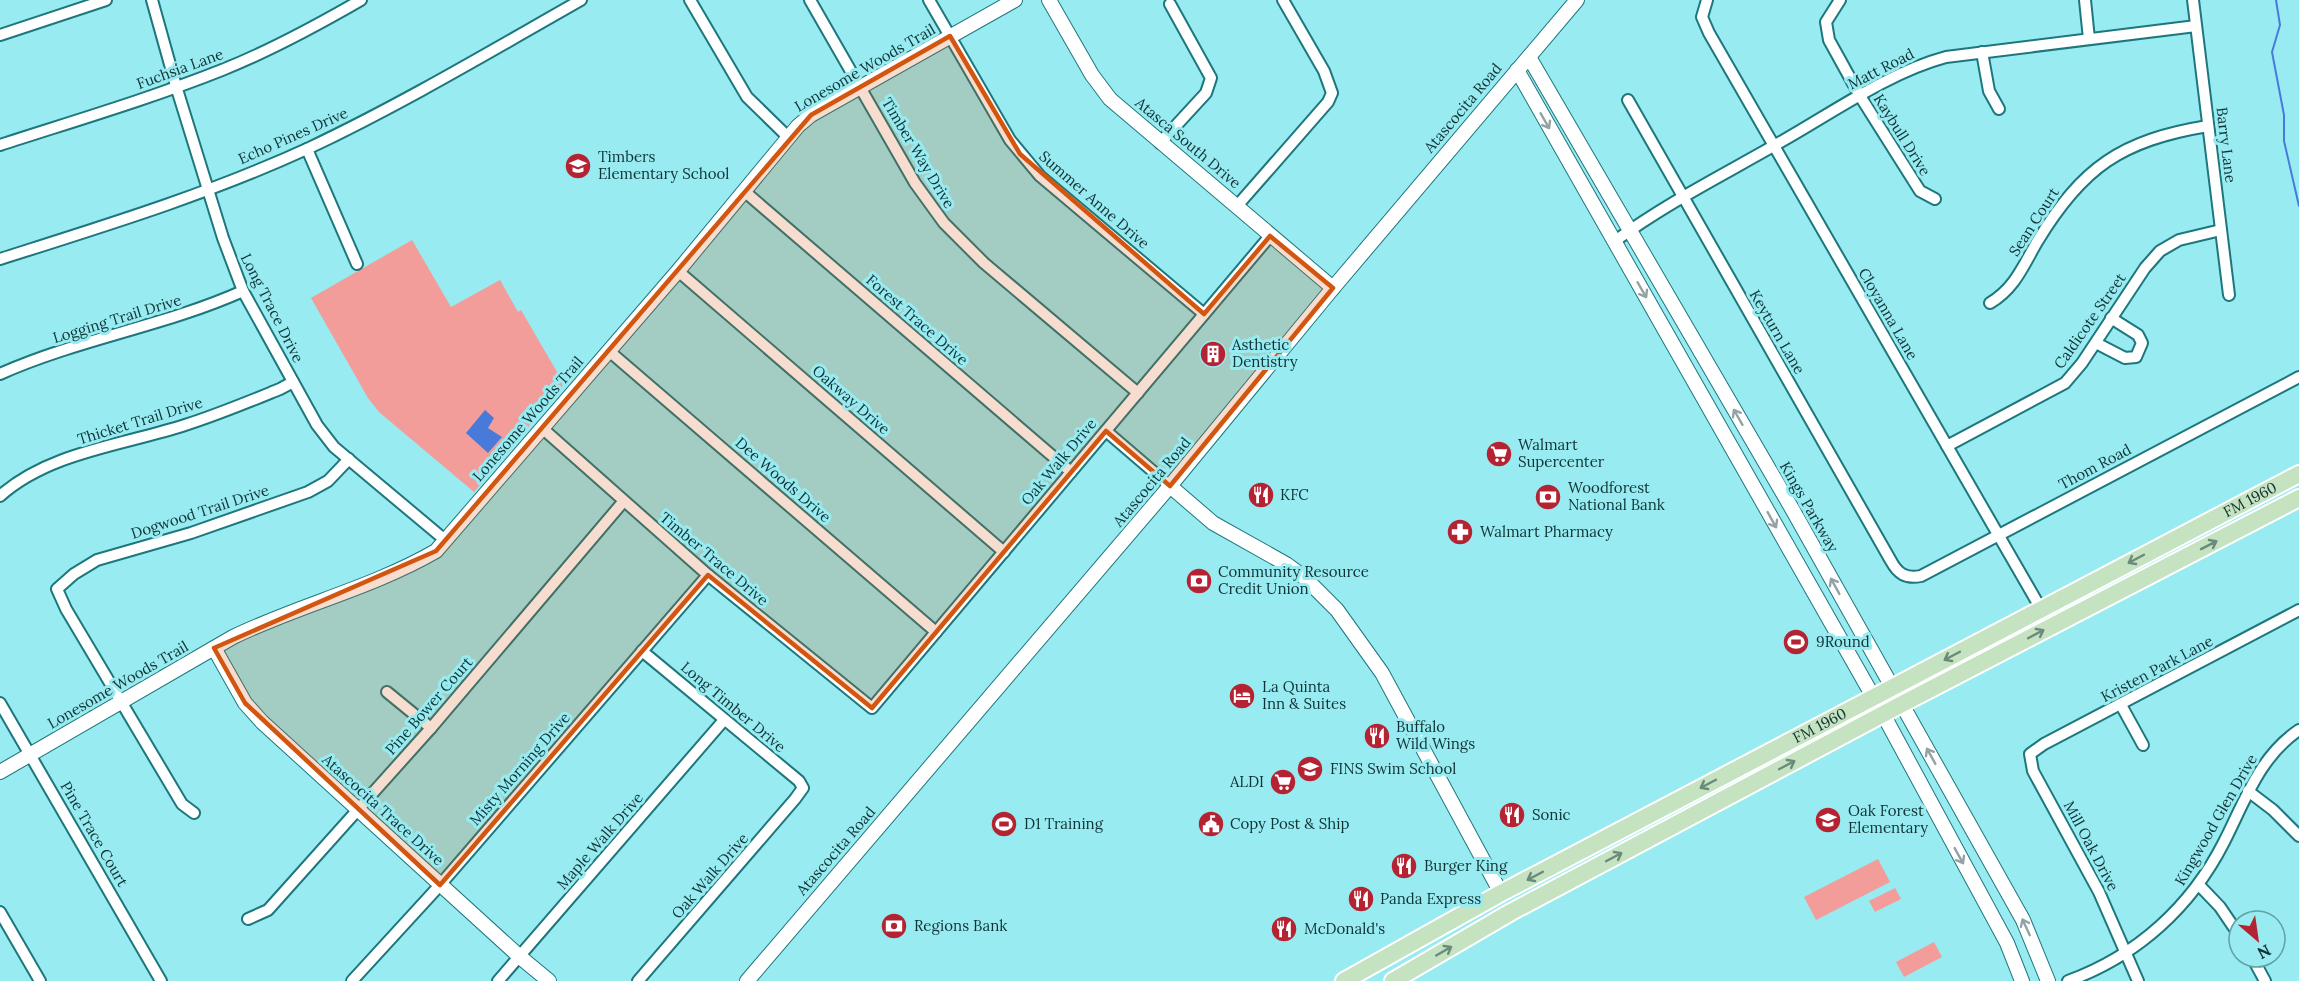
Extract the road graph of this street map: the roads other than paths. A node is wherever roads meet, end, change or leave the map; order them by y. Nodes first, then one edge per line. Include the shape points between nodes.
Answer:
1 (106, 0) edge
2 (152, 0) edge
3 (361, 0) edge
4 (581, 0) edge
5 (690, 0) edge
6 (810, 0) edge
7 (929, 0) edge
8 (1015, 0) edge
9 (1049, 0) edge
10 (1283, 0) edge
11 (1577, 0) edge
12 (1707, 0) edge
13 (1840, 0) edge
14 (2085, 0) edge
15 (2193, 0) edge
16 (1170, 4) dead end
17 (2196, 26) junction
18 (0, 35) edge
19 (950, 36) junction
20 (2088, 39) junction
21 (1982, 52) junction
22 (1528, 57) junction
23 (1517, 70) junction
24 (176, 86) junction
25 (861, 87) junction
26 (1860, 96) junction
27 (1628, 100) dead end
28 (1999, 109) dead end
29 (2208, 126) junction
30 (788, 137) junction
31 (1160, 143) junction
32 (0, 145) edge
33 (1774, 146) junction
34 (307, 149) junction
35 (208, 190) junction
36 (744, 191) junction
37 (1683, 198) junction
38 (1935, 199) dead end
39 (1237, 206) junction
40 (1629, 231) junction
41 (2221, 231) junction
42 (1270, 236) junction
43 (1615, 241) junction
44 (0, 258) edge
45 (357, 264) dead end
46 (678, 271) junction
47 (1333, 288) junction
48 (243, 291) junction
49 (2229, 295) dead end
50 (1990, 303) dead end
51 (1204, 314) junction
52 (2111, 318) junction
53 (2096, 343) junction
54 (609, 351) junction
55 (0, 374) edge
56 (2299, 377) edge
57 (293, 382) junction
58 (1138, 393) junction
59 (542, 428) junction
60 (1106, 431) junction
61 (1947, 446) junction
62 (349, 459) junction
63 (1071, 472) junction
64 (2299, 474) edge
65 (1170, 486) junction
66 (0, 496) edge
67 (2299, 498) edge
68 (623, 502) junction
69 (1998, 535) junction
70 (445, 540) junction
71 (1004, 552) junction
72 (708, 575) junction
73 (1904, 576) joint
74 (2041, 609) junction
75 (2299, 610) edge
76 (936, 632) junction
77 (214, 648) junction
78 (642, 651) junction
79 (1893, 688) junction
80 (387, 692) dead end
81 (1874, 698) junction
82 (120, 702) junction
83 (0, 703) edge
84 (1902, 704) junction
85 (2121, 705) junction
86 (872, 708) joint
87 (1883, 714) junction
88 (724, 720) junction
89 (431, 728) junction
90 (2299, 730) edge
91 (2143, 745) dead end
92 (31, 754) junction
93 (2030, 754) joint
94 (0, 772) edge
95 (802, 788) joint
96 (2248, 791) junction
97 (359, 808) junction
98 (194, 813) dead end
99 (1968, 822) junction
100 (1947, 834) junction
101 (2299, 836) edge
102 (440, 885) junction
103 (2199, 885) junction
104 (1501, 893) junction
105 (0, 912) edge
106 (2227, 917) edge
107 (248, 919) dead end
108 (2125, 952) junction
109 (520, 957) junction
110 (40, 981) edge
111 (161, 981) edge
112 (352, 981) edge
113 (498, 981) edge
114 (549, 981) edge
115 (638, 981) edge
116 (747, 981) edge
117 (1344, 981) edge
118 (1393, 981) edge
119 (2022, 981) edge
120 (2048, 981) edge
121 (2068, 981) edge
122 (2138, 981) edge

1 - 18 street
2 - 24 street, Long Trace Drive
3 - 24 street, Fuchsia Lane via 267,50
4 - 34 street, Echo Pines Drive via 407,99
5 - 30 street via 747,97
6 - 25 street, Timber Way Drive
7 - 19 street, Summer Anne Drive
8 - 19 street, Lonesome Woods Trail
9 - 31 street, Atasca South Drive via 1101,90
10 - 39 street via 1324,71 1332,93
11 - 22 street, Atascocita Road
12 - 33 street, Cloyanna Lane via 1702,17 1709,33
13 - 26 street, Kaybull Drive via 1826,22 1827,34
14 - 20 street
15 - 17 street, Barry Lane
16 - 31 street via 1211,78 1206,93
17 - 20 street, Matt Road
17 - 29 street, Barry Lane
19 - 25 street, Lonesome Woods Trail
19 - 51 street, Summer Anne Drive via 1028,164
20 - 21 street, Matt Road
21 - 26 street, Matt Road via 1930,61
21 - 28 street via 1989,91
22 - 23 street, Atascocita Road
22 - 40 street, Kings Parkway
23 -> 43 street
23 - 47 street, Atascocita Road
24 - 32 street, Fuchsia Lane
24 - 35 street, Long Trace Drive
25 - 30 street, Lonesome Woods Trail via 811,115
25 - 58 street, Timber Way Drive via 915,183 955,236
26 - 33 street, Matt Road
26 - 38 street, Kaybull Drive via 1920,191
27 - 37 street, Keyturn Lane
29 - 41 street, Barry Lane
29 - 50 street, Sean Court via 2144,140 2104,162 2064,200 2007,291
30 - 36 street, Lonesome Woods Trail
31 - 39 street, Atasca South Drive
33 - 37 street, Matt Road
33 - 61 street, Cloyanna Lane
34 - 35 street, Echo Pines Drive
34 - 45 street
35 - 44 street, Echo Pines Drive
35 - 48 street, Long Trace Drive
36 - 46 street, Lonesome Woods Trail
36 - 63 street, Forest Trace Drive
37 - 40 street, Matt Road
37 - 73 street, Keyturn Lane via 1897,572
39 - 42 street, Atasca South Drive
40 - 43 street, Matt Road
79 -> 40 street, Kings Parkway
41 - 49 street, Barry Lane
41 - 52 street, Caldicote Street via 2186,237 2160,251
42 - 47 street, Atasca South Drive
42 - 51 street, Oak Walk Drive
43 -> 81 street
46 - 54 street, Lonesome Woods Trail
46 - 71 street, Oakway Drive
47 - 65 street, Atascocita Road
48 - 55 street, Logging Trail Drive
48 - 57 street, Long Trace Drive
51 - 58 street, Oak Walk Drive
52 - 53 street, Caldicote Street
52 - 53 street via 2138,335 2142,343 2136,357 2125,358
53 - 61 street, Caldicote Street via 2065,383
54 - 59 street, Lonesome Woods Trail
54 - 76 street, Dee Woods Drive
56 - 69 street, Thom Road
57 - 62 street, Long Trace Drive via 317,425
57 - 66 street, Thicket Trail Drive via 185,425 53,464
58 - 60 street, Oak Walk Drive
59 - 68 street, Timber Trace Drive
59 - 70 street, Lonesome Woods Trail
60 - 63 street, Oak Walk Drive
60 - 65 street
61 - 69 street, Cloyanna Lane
62 - 70 street, Long Trace Drive
62 - 82 street, Dogwood Trail Drive via 328,481 308,492 98,560 57,589
63 - 71 street, Oak Walk Drive
64 -> 74 main road, FM 1960 / FM 1960
65 - 104 street via 1213,523 1305,578 1337,610 1382,674
65 - 116 street, Atascocita Road
84 -> 67 main road, FM 1960 / FM 1960
68 - 72 street, Timber Trace Drive
68 - 89 street, Pine Bower Court
69 - 73 street, Thom Road via 1921,576
69 - 74 street, Cloyanna Lane
70 - 77 street, Lonesome Woods Trail via 436,551 410,566 258,625
71 - 76 street, Oak Walk Drive
72 - 78 street, Misty Morning Drive
72 - 86 street, Timber Trace Drive
74 -> 79 main road, FM 1960 / FM 1960
75 - 85 street, Kristen Park Lane
76 - 86 street, Oak Walk Drive
77 - 82 street, Lonesome Woods Trail
77 - 97 street, Atascocita Trace Drive via 245,703
78 - 88 street, Long Timber Drive
78 - 102 street, Misty Morning Drive
79 - 81 main road, FM 1960 / FM 1960
79 - 84 street, Kings Parkway
80 - 89 street
81 - 87 street
81 -> 104 main road, FM 1960 / FM 1960
82 - 92 street, Lonesome Woods Trail
82 - 98 street via 182,804
83 - 92 street, Pine Trace Court
84 - 87 main road, FM 1960 / FM 1960
99 -> 84 street, Kings Parkway
85 - 91 street
85 - 93 street, Kristen Park Lane
87 - 100 street
118 -> 87 main road, FM 1960 / FM 1960 via 1511,912
88 - 95 street, Long Timber Drive via 799,781
88 - 109 street, Maple Walk Drive
89 - 97 street, Pine Bower Court
90 - 96 street, Kingwood Glen Drive via 2275,750
92 - 94 street, Lonesome Woods Trail
92 - 111 street, Pine Trace Court
93 - 108 street, Mill Oak Drive via 2033,771 2099,892
95 - 115 street, Oak Walk Drive
96 - 101 street
96 - 103 street, Kingwood Glen Drive
97 - 102 street, Atascocita Trace Drive
97 - 107 street, Pine Bower Court via 268,910
99 - 100 street
120 -> 99 street, Kings Parkway via 2023,920
100 -> 119 street via 2007,943
102 - 109 street, Atascocita Trace Drive
102 - 112 street, Misty Morning Drive
103 - 106 street
103 - 108 street, Kingwood Glen Drive via 2170,916
104 - 117 main road, FM 1960 / FM 1960
105 - 110 street
108 - 121 street, Kingwood Glen Drive
108 - 122 street, Mill Oak Drive
109 - 113 street, Maple Walk Drive
109 - 114 street, Atascocita Trace Drive

